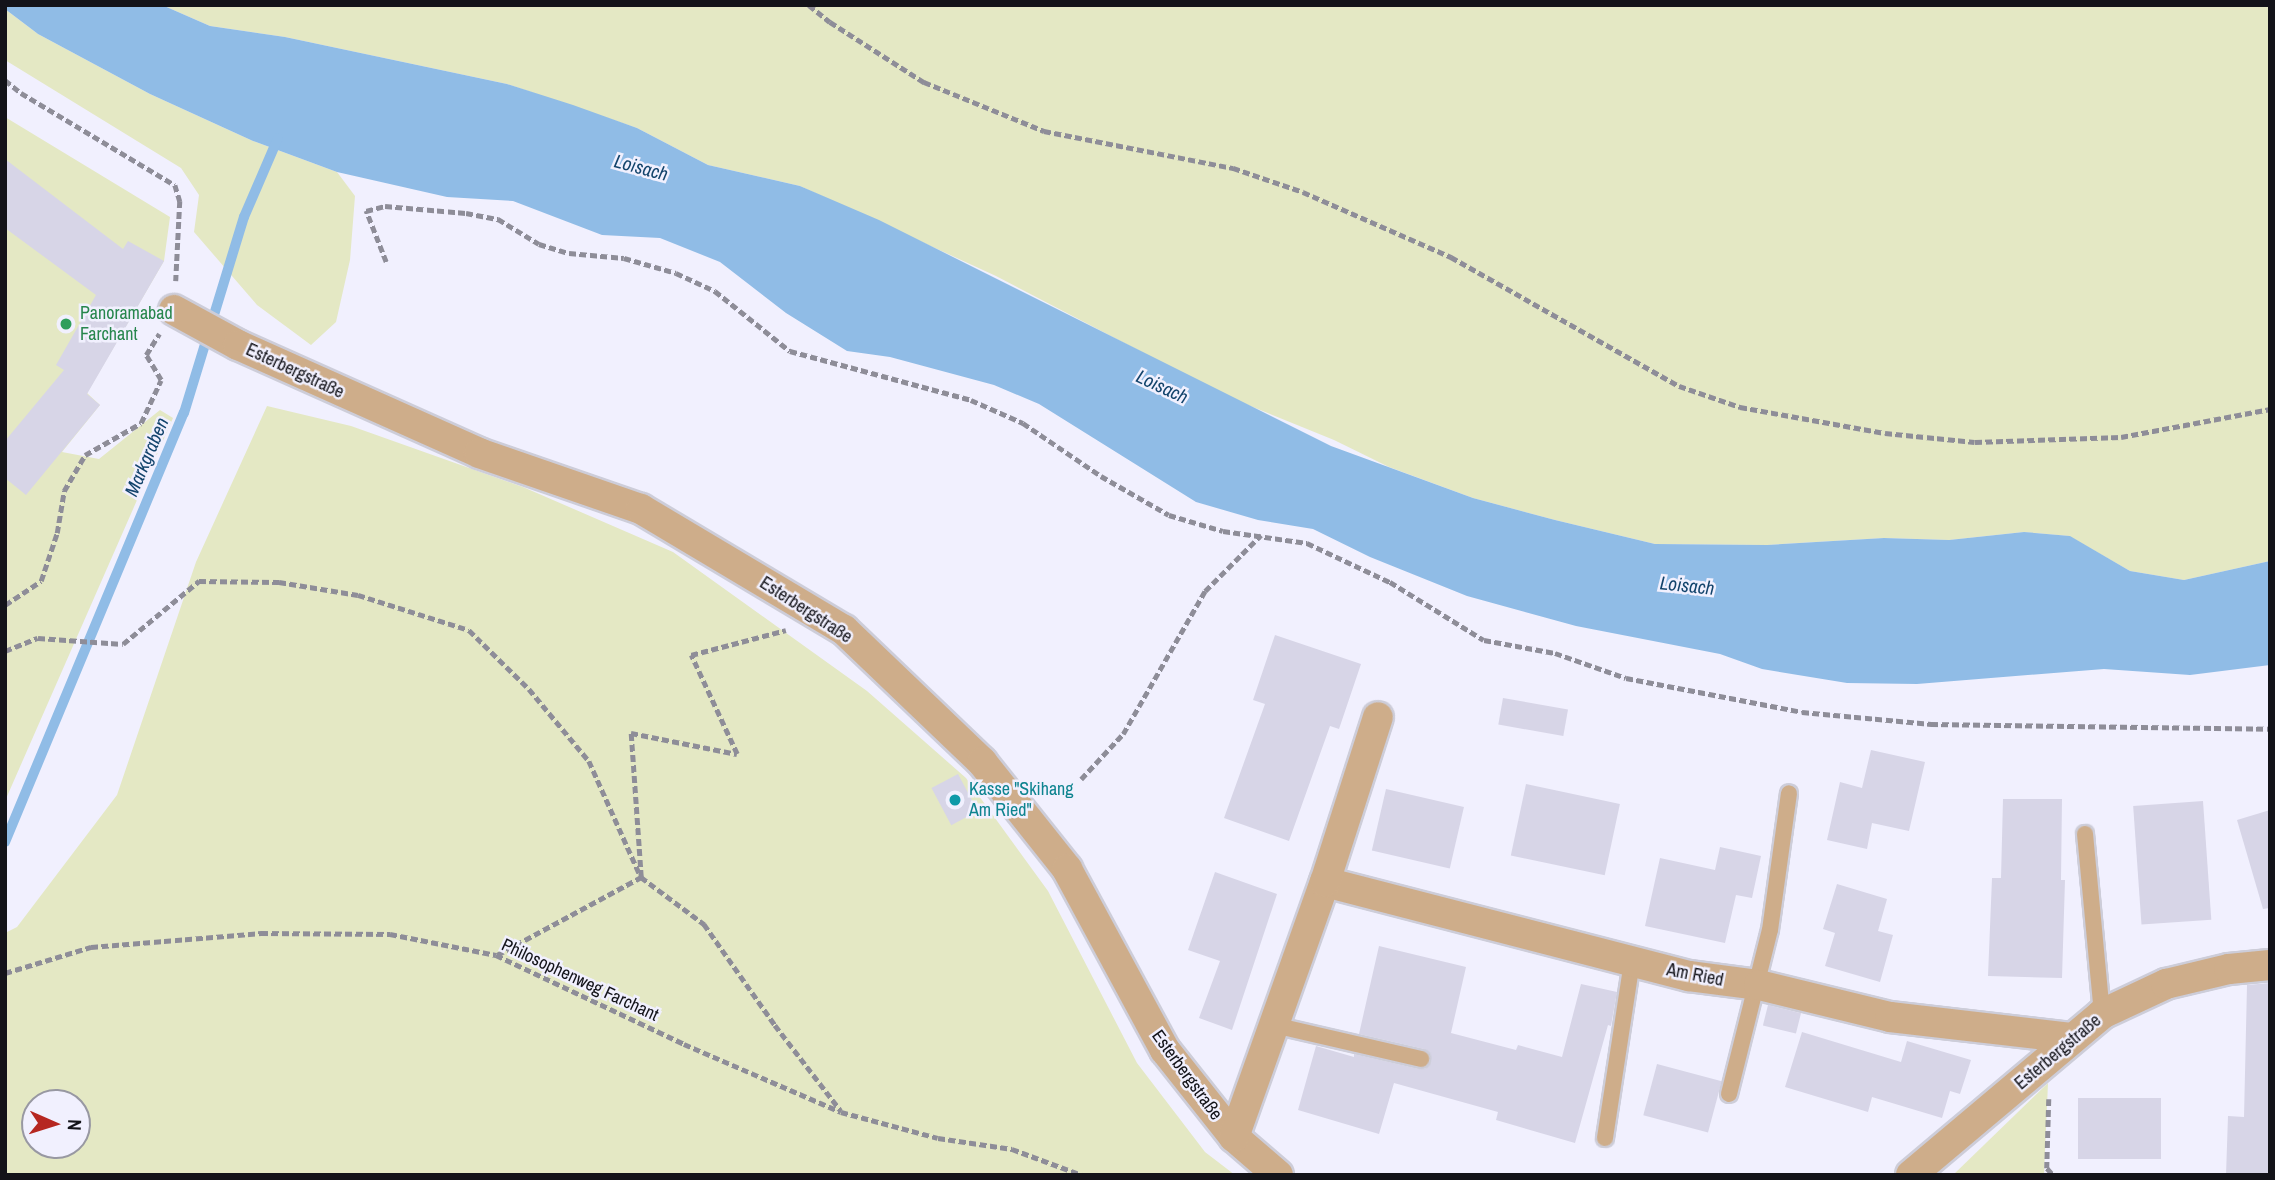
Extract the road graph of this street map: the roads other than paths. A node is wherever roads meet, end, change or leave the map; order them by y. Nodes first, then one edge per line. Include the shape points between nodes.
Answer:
1 (174, 310) road end
2 (1378, 717) dead end
3 (1789, 793) dead end
4 (2085, 834) dead end
5 (1325, 882) junction
6 (1632, 961) junction
7 (2270, 965) edge
8 (1759, 985) junction
9 (2102, 1014) junction
10 (1274, 1025) junction
11 (2061, 1047) junction
12 (1421, 1059) dead end
13 (1729, 1094) dead end
14 (1234, 1137) junction
15 (1605, 1138) dead end
16 (1278, 1175) edge
17 (1911, 1175) edge

1 - 14 street, Esterbergstraße via 238,345 479,453 641,509 844,630 982,762 1067,869 1165,1050
2 - 5 street
3 - 8 lane
4 - 9 lane
5 - 6 street, Am Ried
5 - 10 street
6 - 8 street, Am Ried via 1689,976
6 - 15 lane
7 - 9 street, Esterbergstraße via 2166,984
8 - 11 street, Am Ried via 1889,1017
8 - 13 lane
9 - 11 street, Esterbergstraße
10 - 12 lane
10 - 14 street
11 - 17 street, Esterbergstraße
14 - 16 street, Esterbergstraße

